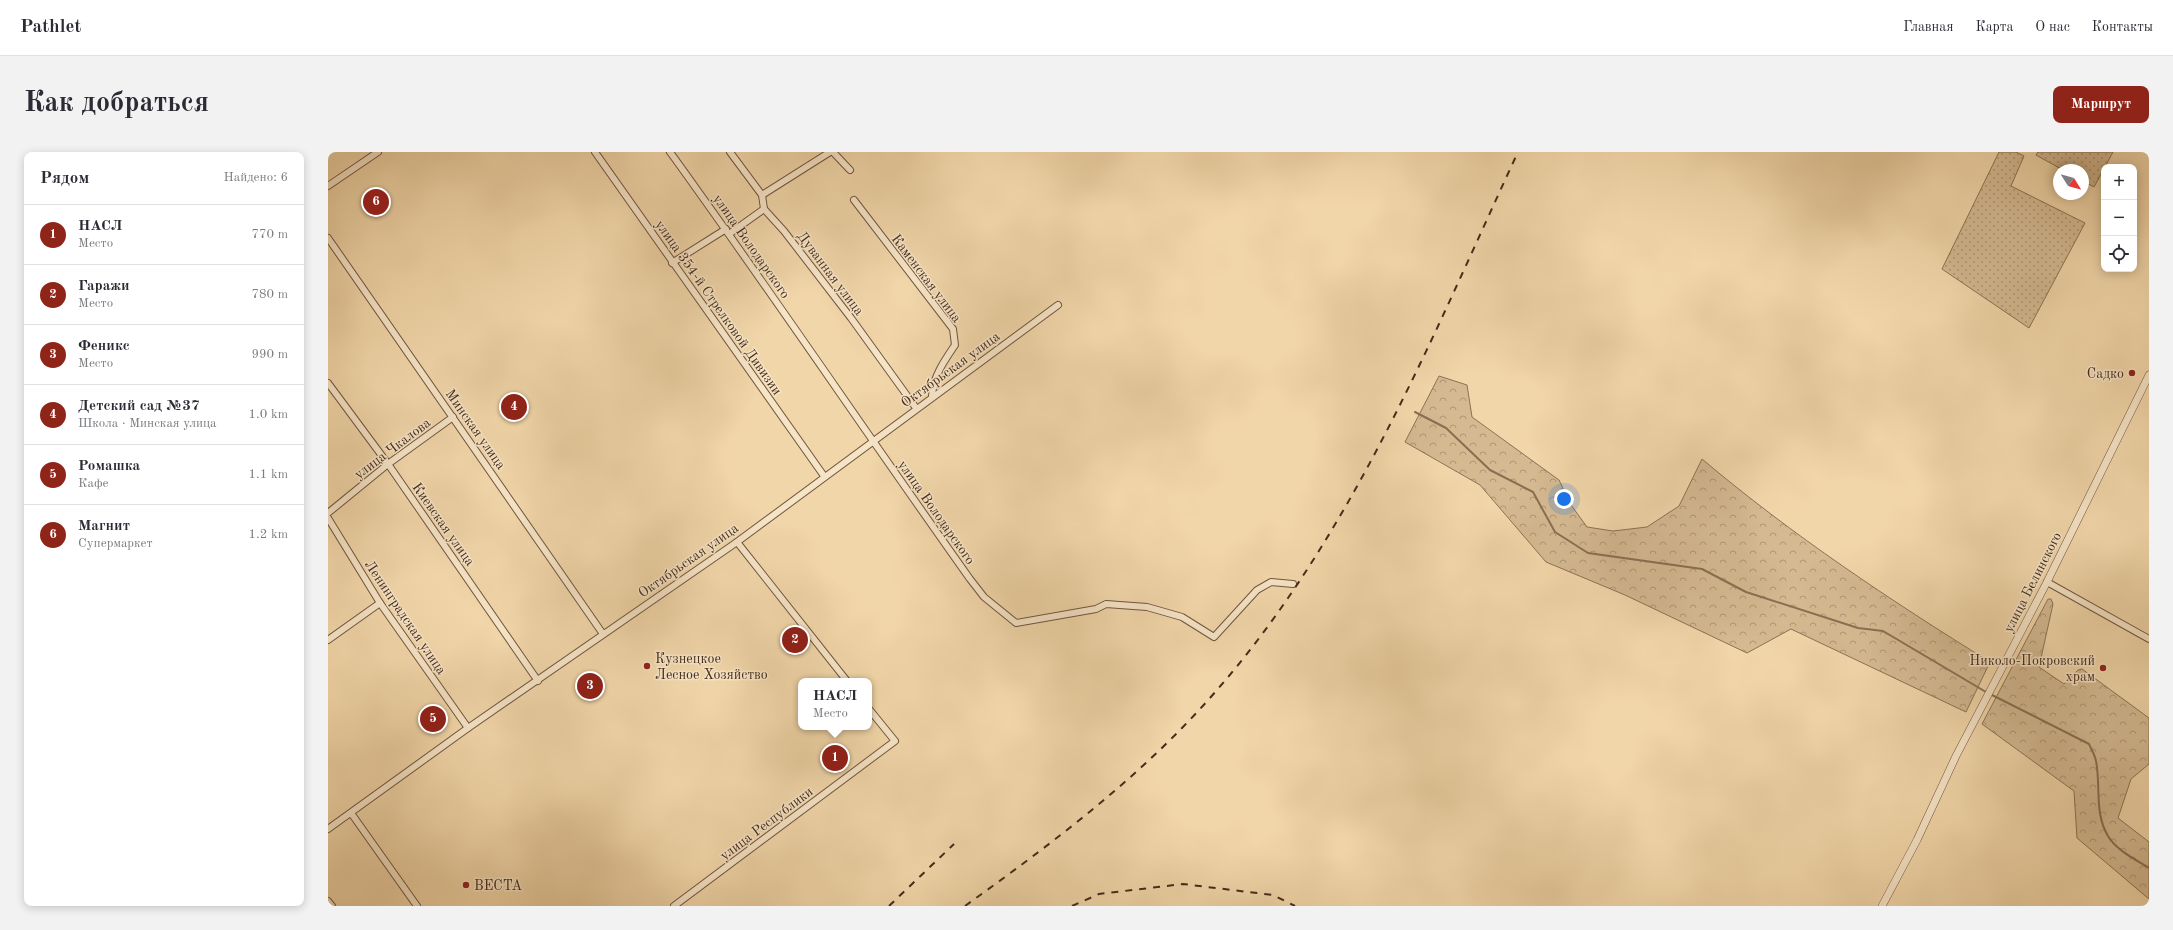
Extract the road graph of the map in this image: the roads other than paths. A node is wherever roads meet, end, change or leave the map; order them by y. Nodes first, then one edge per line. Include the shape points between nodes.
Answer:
1 (378, 152) edge
2 (594, 152) edge
3 (670, 152) edge
4 (730, 152) edge
5 (832, 152) edge
6 (850, 170) dead end
7 (328, 186) edge
8 (762, 195) junction
9 (854, 200) dead end
10 (764, 209) junction
11 (727, 231) junction
12 (328, 238) edge
13 (672, 263) junction
14 (1058, 305) dead end
15 (2149, 375) edge
16 (328, 383) edge
17 (932, 396) junction
18 (916, 408) junction
19 (453, 417) junction
20 (872, 441) junction
21 (388, 464) junction
22 (824, 476) junction
23 (328, 513) edge
24 (328, 518) edge
25 (737, 542) junction
26 (2047, 582) junction
27 (1293, 584) dead end
28 (380, 603) junction
29 (603, 634) junction
30 (2149, 638) edge
31 (328, 640) edge
32 (845, 678) edge
33 (538, 681) junction
34 (872, 713) edge
35 (468, 728) junction
36 (351, 813) junction
37 (328, 829) edge
38 (328, 901) edge
39 (332, 906) edge
40 (417, 906) edge
41 (674, 906) edge
42 (1882, 906) edge

1 - 7 street
2 - 13 street, улица 354-й Стрелковой Дивизии
3 - 11 street, улица Володарского
4 - 8 street
5 - 6 street
5 - 8 street
8 - 10 street
9 - 17 street, Каменская улица via 953,330 955,345 932,385
10 - 11 street
10 - 18 street, Дуванная улица via 851,318
11 - 13 street
11 - 20 street, улица Володарского
12 - 19 street, Минская улица
13 - 22 street, улица 354-й Стрелковой Дивизии
14 - 17 street, Октябрьская улица
15 - 26 street, улица Белинского
16 - 21 street, Киевская улица
17 - 18 street, Октябрьская улица
18 - 20 street, Октябрьская улица
19 - 21 street, улица Чкалова
19 - 29 street, Минская улица
20 - 22 street, Октябрьская улица
20 - 27 street, улица Володарского via 984,597 1016,623 1096,609 1106,604 1147,607 1182,617 1214,637 1257,590 1271,582
21 - 23 street, улица Чкалова
21 - 33 street, Киевская улица
22 - 25 street, Октябрьская улица
24 - 28 street, Ленинградская улица
25 - 29 street, Октябрьская улица
25 - 32 street
26 - 30 street
26 - 42 street, улица Белинского via 1956,756 1917,840
28 - 31 street
28 - 35 street, Ленинградская улица
29 - 33 street, Октябрьская улица
33 - 35 street, Октябрьская улица
34 - 41 street, улица Республики via 895,741
35 - 36 street, Октябрьская улица
36 - 37 street, Октябрьская улица
36 - 40 street
38 - 39 street

